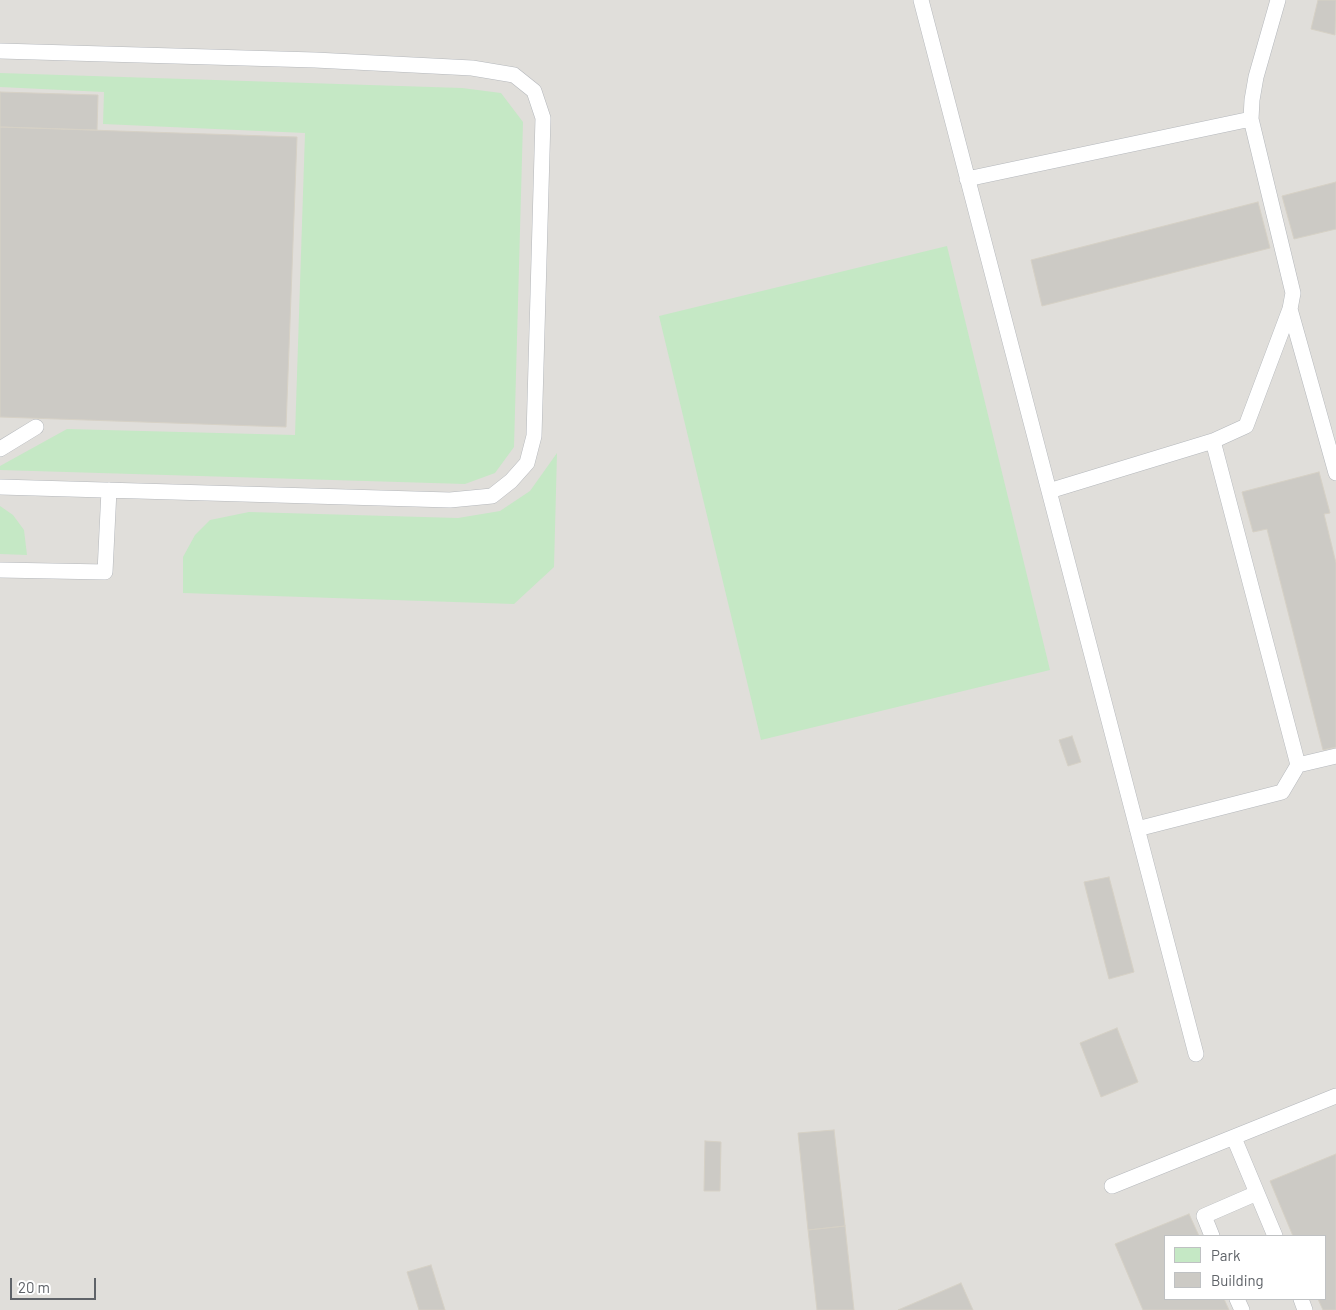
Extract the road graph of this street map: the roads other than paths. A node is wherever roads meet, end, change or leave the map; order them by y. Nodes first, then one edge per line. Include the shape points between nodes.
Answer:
1 (920, 0) edge
2 (1278, 0) edge
3 (0, 51) edge
4 (1251, 119) junction
5 (967, 180) junction
6 (1290, 309) junction
7 (36, 427) dead end
8 (1213, 441) junction
9 (0, 449) edge
10 (1336, 473) edge
11 (0, 488) edge
12 (109, 490) junction
13 (1049, 491) junction
14 (0, 570) edge
15 (1336, 756) edge
16 (1298, 765) junction
17 (1137, 829) junction
18 (1196, 1054) dead end
19 (1336, 1096) edge
20 (1234, 1138) junction
21 (1112, 1186) dead end
22 (1257, 1193) junction
23 (1212, 1235) edge
24 (1275, 1235) edge

1 - 5 lane
2 - 4 lane via 1256,77
3 - 12 lane via 472,68 514,75 534,91 543,118 534,436 527,463 511,481 492,496 450,500
4 - 5 lane
4 - 6 lane via 1293,292
5 - 13 lane
6 - 8 lane via 1246,426
6 - 10 lane
7 - 9 lane
8 - 13 lane
8 - 16 lane
11 - 12 lane
12 - 14 lane via 105,572
13 - 17 lane
15 - 16 lane
16 - 17 lane via 1282,792
17 - 18 lane
19 - 20 lane
20 - 21 lane
20 - 22 lane
22 - 23 lane via 1204,1216
22 - 24 lane

